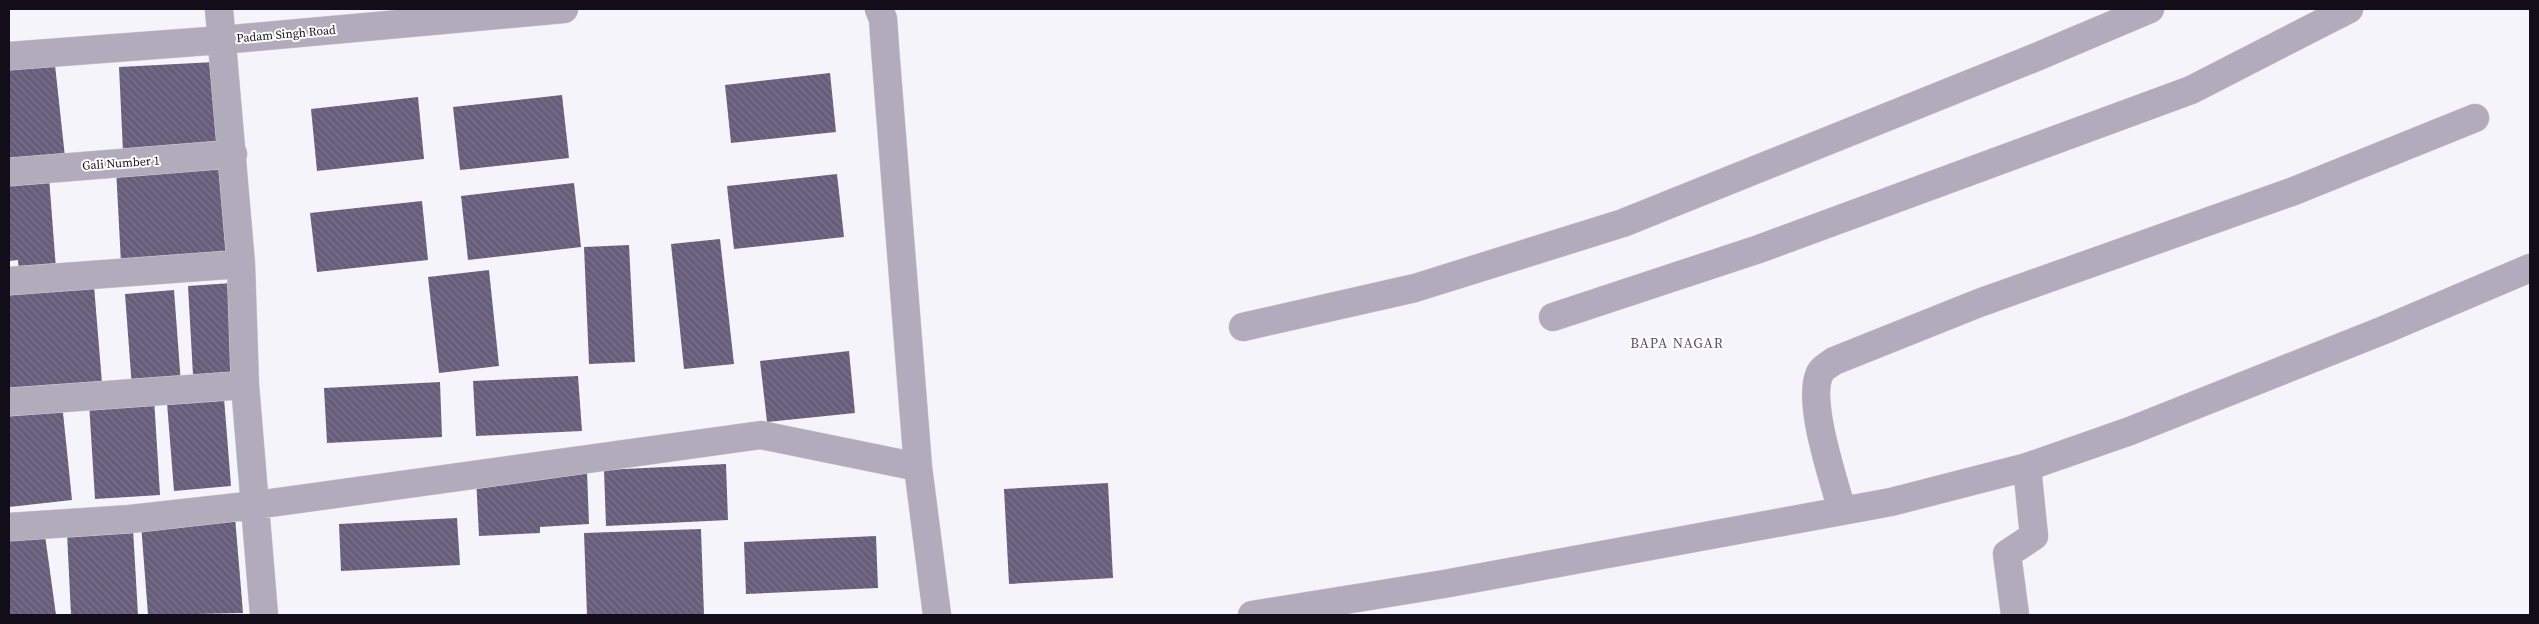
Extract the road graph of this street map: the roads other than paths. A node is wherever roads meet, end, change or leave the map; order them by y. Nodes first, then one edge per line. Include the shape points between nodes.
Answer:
1 (220, 9) edge
2 (564, 9) edge
3 (879, 9) edge
4 (2150, 9) edge
5 (2349, 9) edge
6 (222, 40) junction
7 (9, 56) edge
8 (2475, 118) dead end
9 (232, 154) junction
10 (9, 172) edge
11 (242, 264) junction
12 (2530, 268) edge
13 (9, 281) edge
14 (1553, 317) dead end
15 (1242, 327) dead end
16 (245, 385) junction
17 (9, 402) edge
18 (2027, 467) junction
19 (918, 468) junction
20 (256, 505) junction
21 (1842, 511) junction
22 (9, 527) edge
23 (264, 615) edge
24 (937, 615) edge
25 (1252, 615) edge
26 (2015, 615) edge

1 - 6 street
2 - 6 street, Padam Singh Road
3 - 19 street
4 - 15 street via 1623,223 1415,288
5 - 14 street via 2191,90 1760,249
6 - 7 street, Padam Singh Road
6 - 9 street
8 - 21 street via 2294,191 1978,303 1834,361 1820,372 1815,388 1818,415
9 - 10 street, Gali Number 1
9 - 11 street
11 - 13 street
11 - 16 street
12 - 18 street via 2237,390
16 - 17 street
16 - 20 street
18 - 21 street via 1938,491
18 - 26 street via 2034,536 2007,554
19 - 20 street via 761,435
19 - 24 street
20 - 22 street via 130,519
20 - 23 street
21 - 25 street via 1444,584

